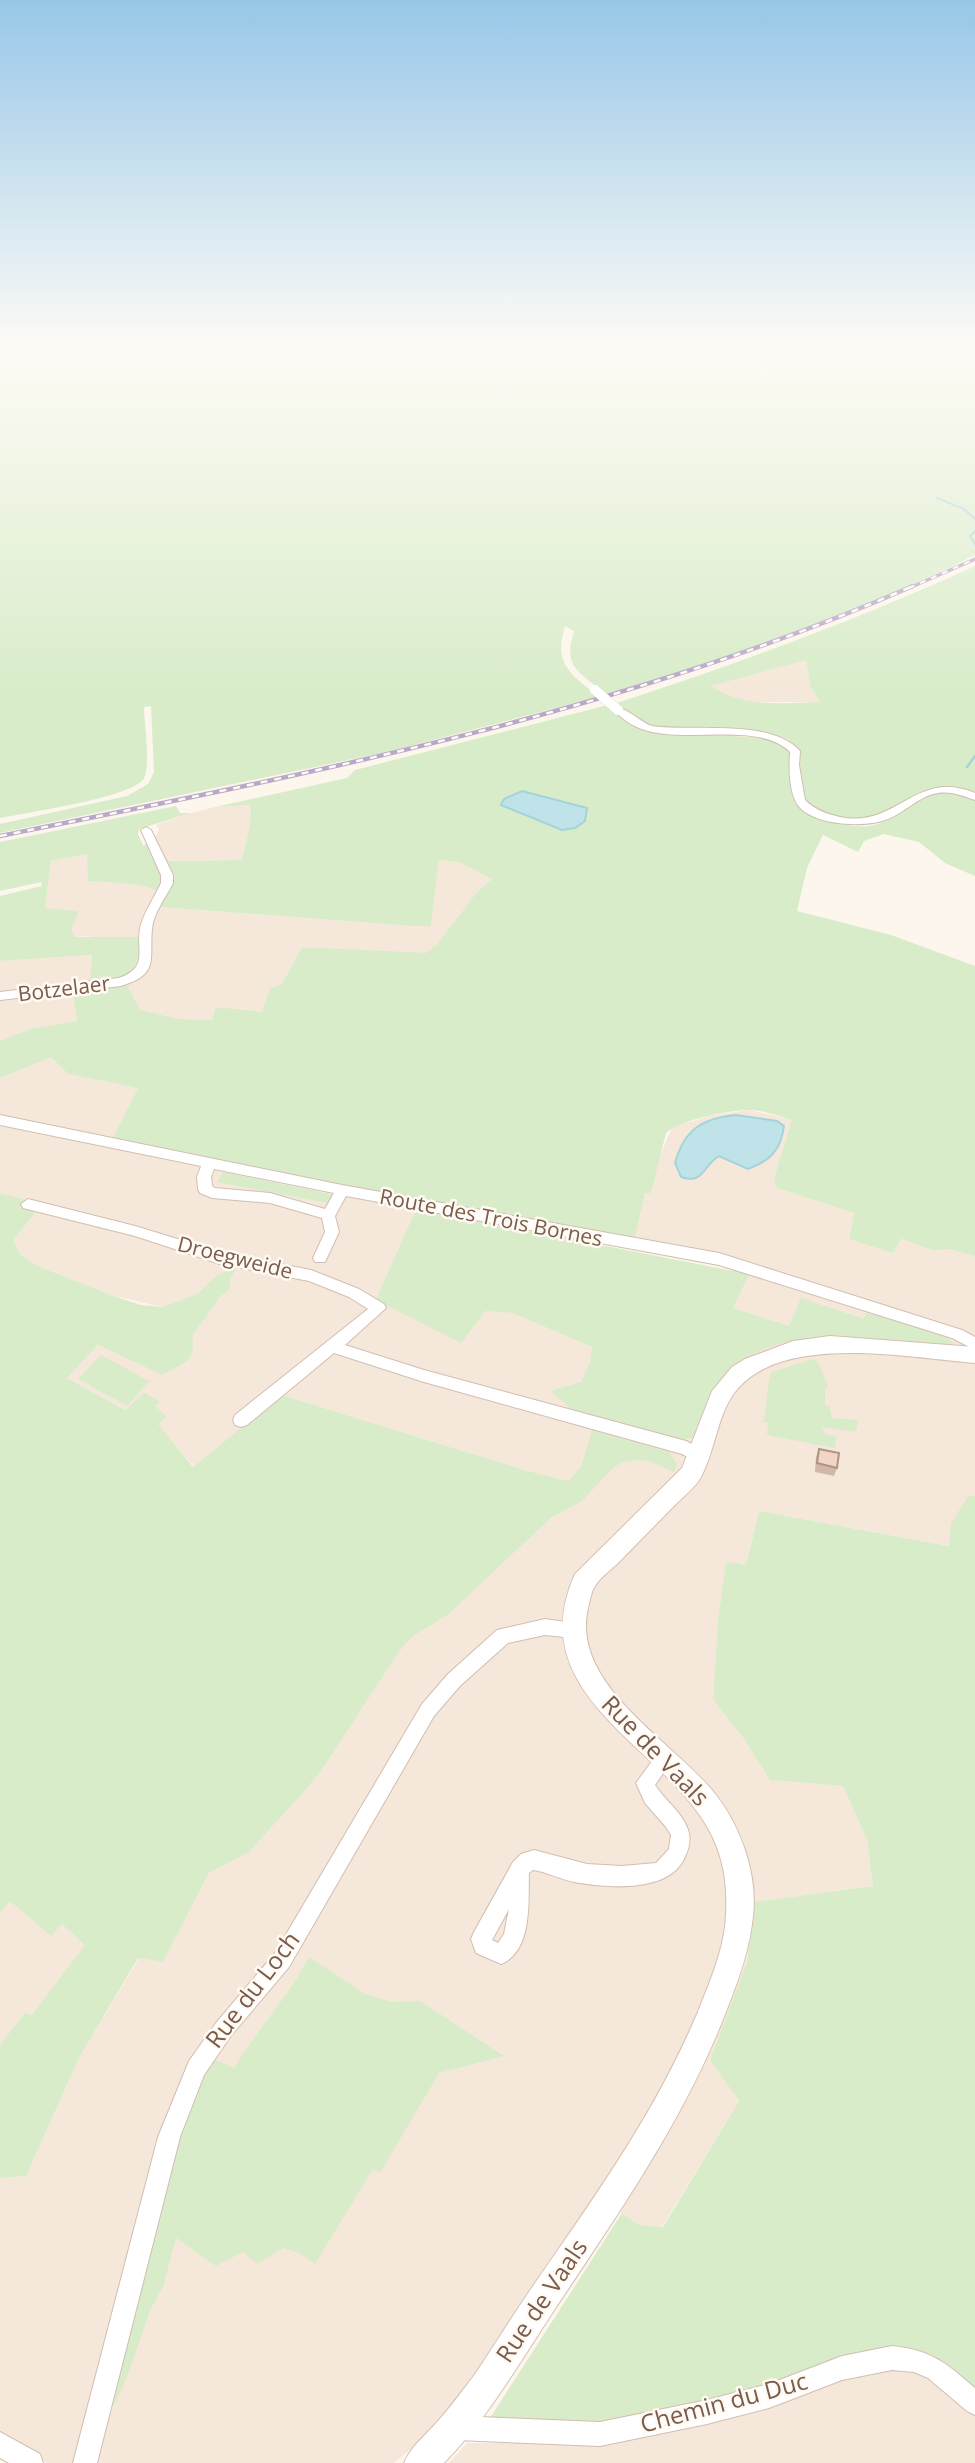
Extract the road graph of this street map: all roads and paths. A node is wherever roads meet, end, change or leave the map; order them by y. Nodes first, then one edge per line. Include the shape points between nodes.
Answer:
1 (595, 690) dead end
2 (975, 797) edge
3 (146, 830) dead end
4 (0, 996) edge
5 (0, 1120) edge
6 (209, 1163) junction
7 (342, 1190) junction
8 (28, 1204) dead end
9 (328, 1215) junction
10 (320, 1258) dead end
11 (975, 1344) edge
12 (333, 1348) junction
13 (975, 1355) edge
14 (241, 1420) dead end
15 (699, 1457) junction
16 (573, 1630) junction
17 (664, 1759) junction
18 (520, 1869) dead end
19 (975, 2403) edge
20 (456, 2428) junction
21 (0, 2444) edge
22 (31, 2463) edge
23 (85, 2463) edge
24 (421, 2463) edge

1 - 2 street, bridge via 649,729 760,736 789,743 795,751 800,801 816,813 840,821 883,819 940,790
3 - 4 street, Botzelaer via 167,883 146,927 147,956 141,970 121,982
5 - 6 street, Route des Trois Bornes
6 - 7 street, Route des Trois Bornes
6 - 9 street via 205,1189 212,1193 270,1198
7 - 9 street
7 - 11 street, Route des Trois Bornes via 719,1259 957,1334
8 - 12 street, Droegweide via 220,1258 321,1279 379,1308
9 - 10 street via 332,1232
12 - 14 street, Droegweide
12 - 15 street via 685,1448
13 - 15 main road, Rue de Vaals via 830,1344 770,1356 740,1373 723,1391
15 - 16 main road, Rue de Vaals via 683,1484 583,1582
16 - 17 main road, Rue de Vaals via 581,1666 592,1684
16 - 23 street, Rue du Loch via 545,1627 503,1636 428,1710 282,1960 196,2068 169,2137
17 - 18 street via 645,1783 647,1791 672,1816 680,1850 659,1872 580,1874 534,1860
17 - 20 main road, Rue de Vaals via 706,1802 722,1827 738,1870 741,1896 734,1955 699,2042 665,2108 603,2211
19 - 20 street, Chemin du Duc via 936,2370 915,2360 892,2358 842,2368 769,2396 600,2434
20 - 24 main road, Rue de Vaals
21 - 22 street

